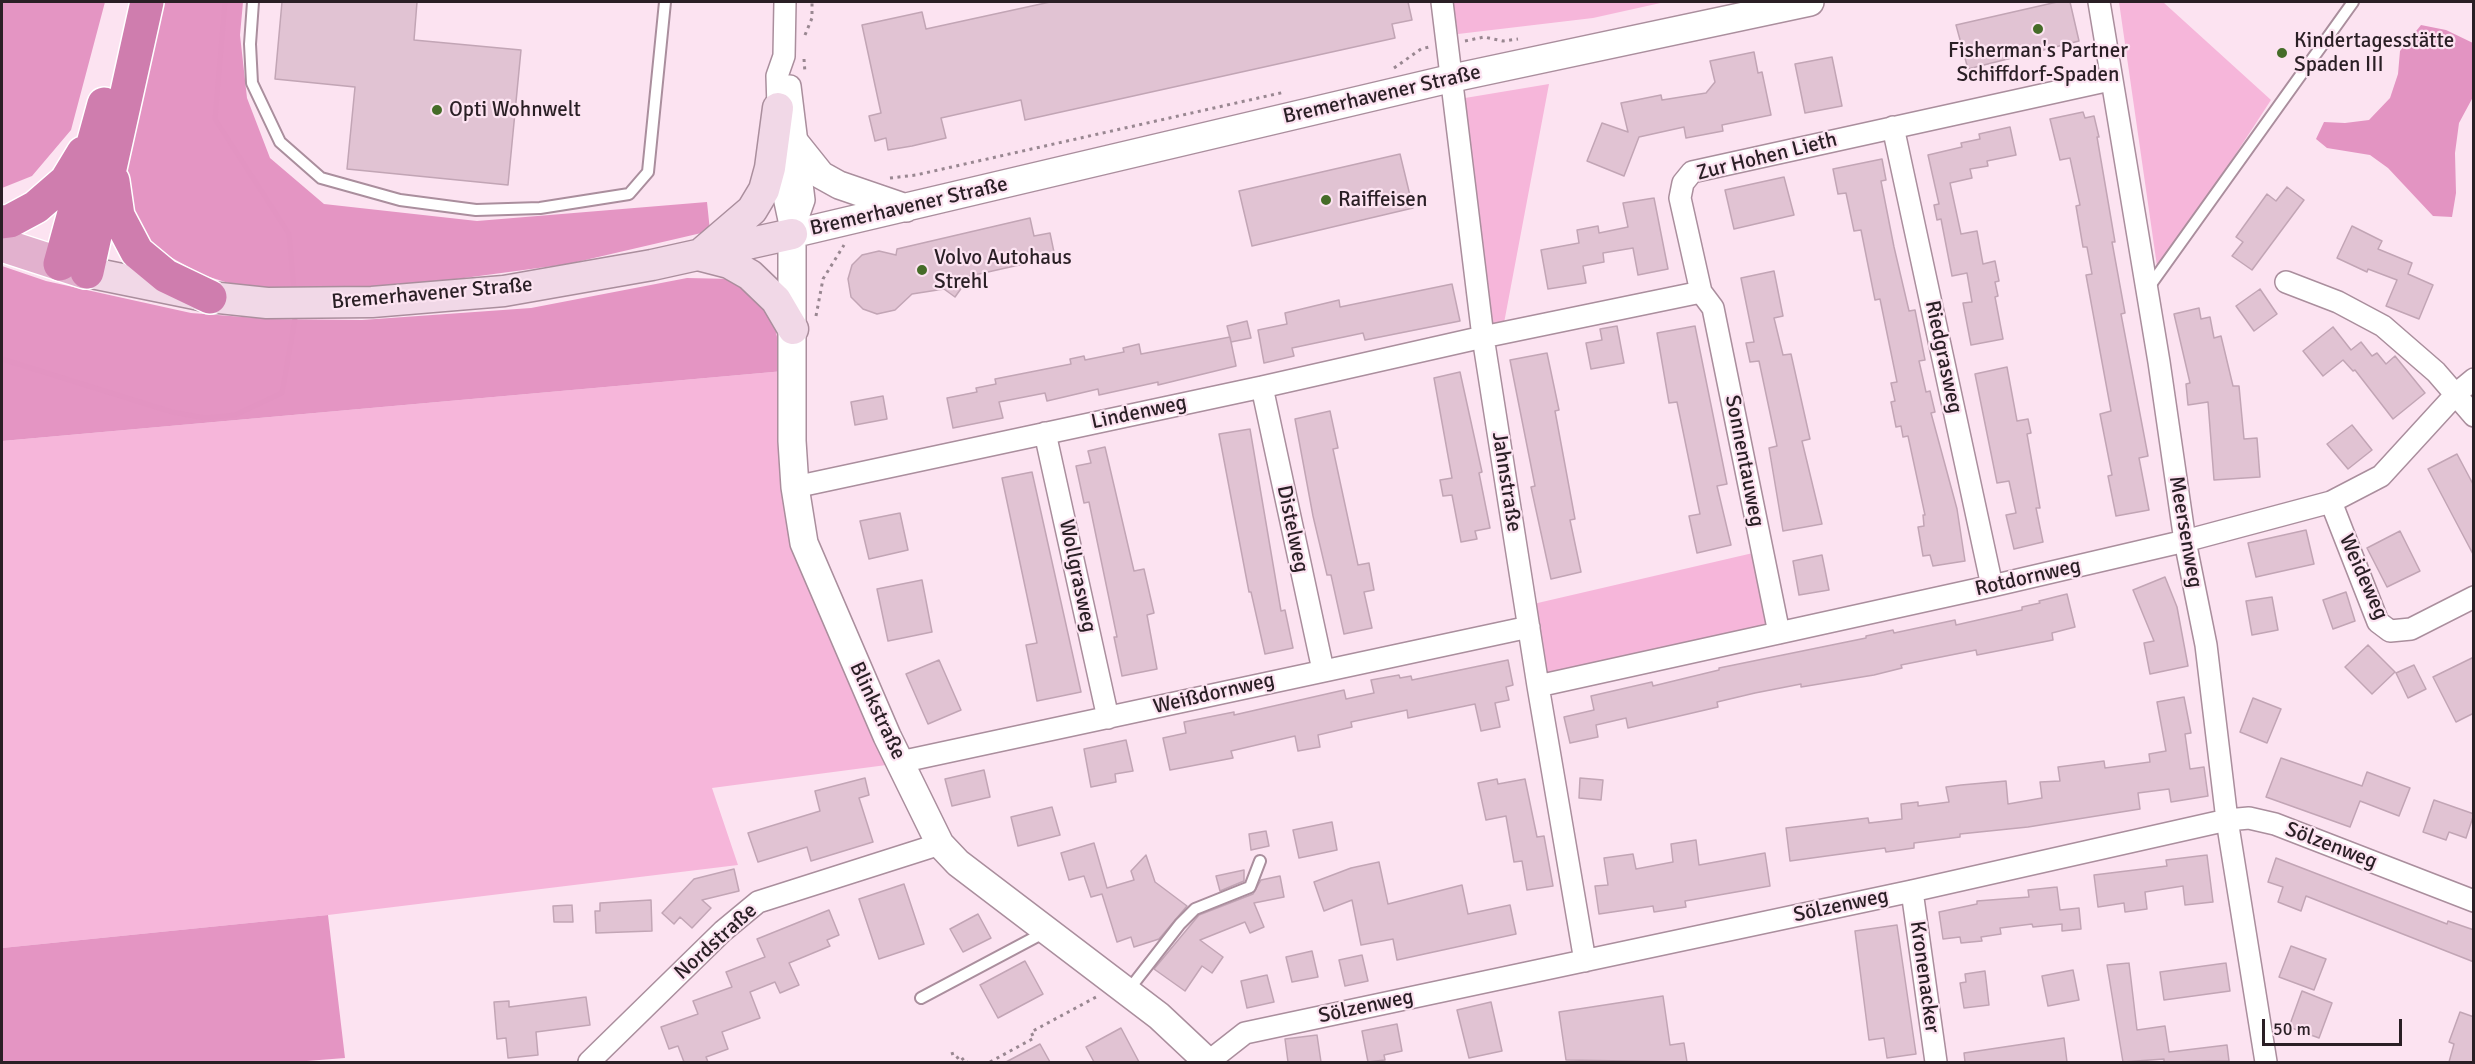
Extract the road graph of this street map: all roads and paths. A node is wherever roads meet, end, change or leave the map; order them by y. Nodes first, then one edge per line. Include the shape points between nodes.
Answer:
1 (131, 2) edge
2 (147, 2) edge
3 (253, 2) edge
4 (665, 2) edge
5 (785, 2) edge
6 (812, 2) edge
7 (1442, 2) edge
8 (1810, 2) edge
9 (2099, 2) edge
10 (2353, 2) edge
11 (804, 38) dead end
12 (1448, 44) junction
13 (804, 49) dead end
14 (784, 56) junction
15 (1393, 68) dead end
16 (1453, 78) junction
17 (2110, 80) junction
18 (805, 84) dead end
19 (1288, 92) dead end
20 (778, 108) junction
21 (1893, 127) junction
22 (96, 134) junction
23 (797, 145) junction
24 (111, 170) junction
25 (885, 179) dead end
26 (906, 208) junction
27 (2, 222) edge
28 (839, 223) junction
29 (792, 234) junction
30 (2, 245) edge
31 (698, 255) junction
32 (74, 268) junction
33 (2286, 282) dead end
34 (2147, 290) junction
35 (1701, 292) junction
36 (210, 297) junction
37 (793, 329) junction
38 (1483, 337) junction
39 (2474, 379) edge
40 (1262, 387) junction
41 (2457, 393) junction
42 (2474, 416) edge
43 (1045, 433) junction
44 (795, 487) junction
45 (2331, 502) junction
46 (2185, 541) junction
47 (1992, 586) junction
48 (2474, 597) edge
49 (1529, 627) junction
50 (1779, 633) junction
51 (1323, 670) junction
52 (1538, 686) junction
53 (1108, 718) junction
54 (900, 762) junction
55 (2228, 820) junction
56 (940, 844) junction
57 (1260, 861) dead end
58 (1912, 891) junction
59 (2474, 902) edge
60 (1047, 931) junction
61 (1586, 960) junction
62 (1123, 989) junction
63 (921, 998) dead end
64 (951, 1054) dead end
65 (588, 1062) edge
66 (967, 1062) edge
67 (990, 1062) edge
68 (1208, 1062) edge
69 (1936, 1062) edge
70 (2266, 1062) edge

1 - 22 highway
2 - 24 highway
3 - 4 lane via 252,83 280,142 321,178 400,200 476,210 540,208 629,194 648,172
5 - 14 street
6 - 11 path via 812,18
7 - 12 street, Jahnstraße
8 - 16 street, Bremerhavener Straße
9 - 17 street, Meersenweg
10 - 34 lane
12 - 15 path via 1421,49
12 - 16 street, Jahnstraße
13 - 18 path
14 - 20 street via 777,76
14 - 23 street
16 - 26 street, Bremerhavener Straße
16 - 38 street, Jahnstraße
17 - 21 street, Zur Hohen Lieth
17 - 34 street, Meersenweg
19 - 25 path
20 - 29 street via 784,197
20 - 31 main road via 764,190 752,210
21 - 35 street, Zur Hohen Lieth via 1692,172 1683,183 1680,198
21 - 47 street, Riedgrasweg
22 - 27 highway via 66,181 36,207
22 - 32 highway
23 - 26 street via 821,175
23 - 29 street via 804,200
24 - 32 highway
24 - 36 highway via 118,216 137,252 166,276
26 - 28 street, Bremerhavener Straße
28 - 29 street, Bremerhavener Straße
28 - 37 path via 844,245 823,279 813,330
29 - 31 main road, Bremerhavener Straße
29 - 37 street, Blinkstraße
30 - 32 main road, Bremerhavener Straße
31 - 36 main road, Bremerhavener Straße via 504,291 418,299 320,304
31 - 37 main road via 729,263 750,275 776,300
32 - 36 main road, Bremerhavener Straße
33 - 41 street via 2338,302 2383,326
34 - 46 street, Meersenweg
35 - 38 street
35 - 50 street, Sonnentauweg via 1713,308
37 - 44 street, Blinkstraße
38 - 40 street, Lindenweg
38 - 49 street, Jahnstraße
39 - 41 street, Rotdornweg
40 - 43 street, Lindenweg
40 - 51 street, Distelweg
41 - 42 street
41 - 45 street, Rotdornweg via 2381,476
43 - 44 street, Lindenweg
43 - 53 street, Wollgrasweg
44 - 54 street, Blinkstraße via 804,543
45 - 46 street, Rotdornweg
45 - 48 street, Weideweg via 2378,622 2390,632 2411,629
46 - 47 street, Rotdornweg
46 - 55 street, Meersenweg via 2206,645
47 - 50 street, Rotdornweg
49 - 51 street, Weißdornweg
49 - 52 street, Jahnstraße
50 - 52 street, Rotdornweg
51 - 53 street, Weißdornweg
52 - 61 street, Jahnstraße
53 - 54 street, Weißdornweg
54 - 56 street, Blinkstraße
55 - 58 street, Sölzenweg
55 - 59 street, Sölzenweg via 2249,818 2275,824
55 - 70 street, Meersenweg
56 - 60 street, Blinkstraße via 958,863
56 - 65 street, Nordstraße via 758,902
57 - 62 lane via 1250,886 1195,909
58 - 61 street, Sölzenweg
58 - 69 street, Kronenacker
60 - 62 street, Blinkstraße
60 - 63 lane
61 - 68 street, Sölzenweg via 1245,1033
62 - 67 path via 1031,1032 1034,1038
62 - 68 street, Blinkstraße via 1185,1038
64 - 66 path

